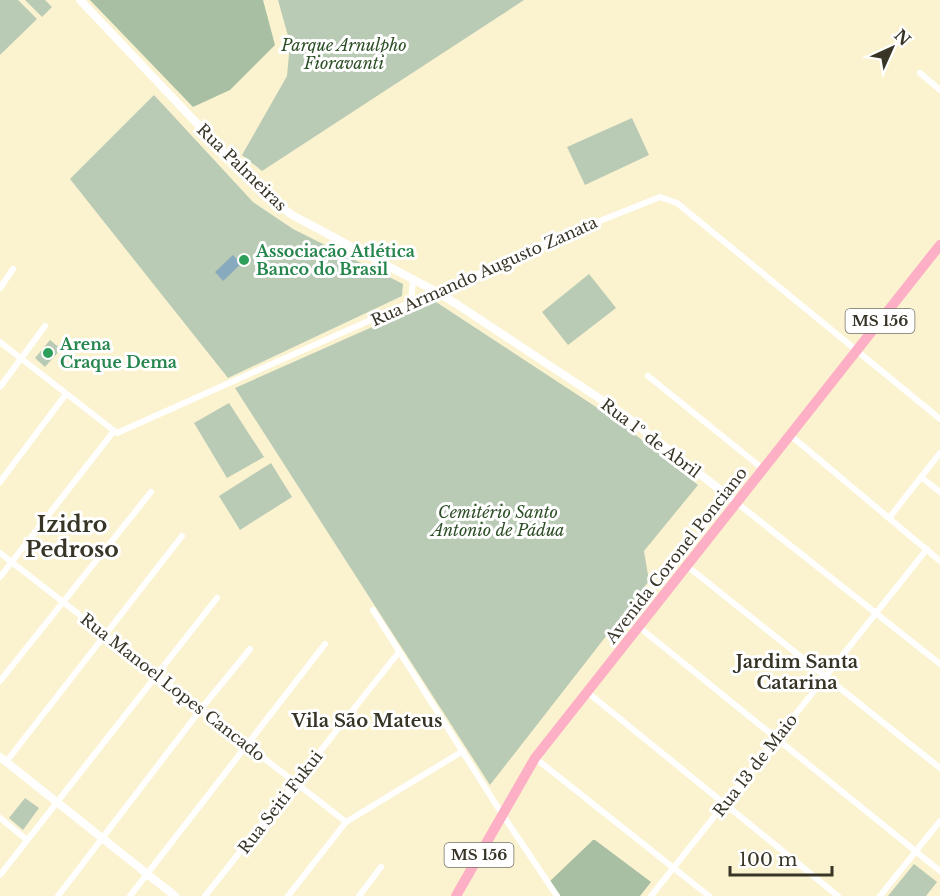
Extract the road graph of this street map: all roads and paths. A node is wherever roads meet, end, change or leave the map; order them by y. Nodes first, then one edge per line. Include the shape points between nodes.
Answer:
1 (80, 0) edge
2 (920, 73) dead end
3 (940, 90) edge
4 (940, 246) edge
5 (14, 269) dead end
6 (413, 280) junction
7 (0, 288) edge
8 (437, 292) junction
9 (411, 302) junction
10 (45, 326) dead end
11 (0, 342) edge
12 (857, 350) junction
13 (21, 358) junction
14 (648, 376) dead end
15 (0, 387) edge
16 (66, 394) junction
17 (940, 419) edge
18 (114, 431) junction
19 (790, 435) junction
20 (940, 453) edge
21 (763, 469) junction
22 (921, 477) junction
23 (0, 482) edge
24 (151, 492) dead end
25 (940, 492) edge
26 (736, 503) junction
27 (889, 518) junction
28 (182, 536) dead end
29 (927, 549) junction
30 (0, 553) edge
31 (940, 561) edge
32 (11, 562) junction
33 (687, 566) junction
34 (0, 577) edge
35 (217, 598) dead end
36 (64, 601) junction
37 (373, 610) dead end
38 (876, 613) junction
39 (639, 627) junction
40 (106, 635) junction
41 (325, 644) dead end
42 (250, 649) dead end
43 (399, 652) junction
44 (940, 664) edge
45 (157, 674) junction
46 (825, 676) junction
47 (0, 681) edge
48 (587, 692) junction
49 (201, 709) junction
50 (776, 738) junction
51 (247, 745) junction
52 (463, 751) junction
53 (535, 758) junction
54 (3, 760) edge
55 (940, 768) edge
56 (295, 783) junction
57 (57, 802) junction
58 (725, 803) junction
59 (502, 814) junction
60 (0, 819) edge
61 (940, 821) edge
62 (346, 822) junction
63 (102, 838) junction
64 (27, 840) junction
65 (916, 851) junction
66 (381, 867) dead end
67 (673, 868) junction
68 (940, 871) edge
69 (147, 874) junction
70 (0, 875) edge
71 (58, 896) edge
72 (130, 896) edge
73 (175, 896) edge
74 (205, 896) edge
75 (288, 896) edge
76 (359, 896) edge
77 (456, 896) edge
78 (557, 896) edge
79 (651, 896) edge
80 (709, 896) edge
81 (838, 896) edge
82 (880, 896) edge

1 - 6 street, Rua Palmeiras via 270,198 292,215
2 - 3 street
4 - 12 main road, Avenida Coronel Ponciano / MS 156
5 - 7 street
6 - 8 street, Rua Palmeiras
6 - 9 street
8 - 9 street, Rua Armando Augusto Zanata
8 - 12 street, Rua Armando Augusto Zanata via 660,197 677,203
8 - 26 street, Rua 1º de Abril via 623,414
9 - 18 street, Rua Armando Augusto Zanata via 117,433
10 - 13 street
11 - 13 street
12 - 17 street, Rua Armando Augusto Zanata
12 - 19 main road, Avenida Coronel Ponciano / MS 156
13 - 15 street
13 - 16 street
14 - 21 street
16 - 18 street
16 - 23 street
18 - 32 street
19 - 21 main road, Avenida Coronel Ponciano / MS 156
19 - 27 street
20 - 22 street
21 - 26 main road, Avenida Coronel Ponciano / MS 156
22 - 25 street
22 - 27 street
24 - 36 street
26 - 33 main road, Avenida Coronel Ponciano / MS 156
26 - 38 street, Rua 1º de Abril
27 - 29 street
28 - 40 street
29 - 31 street
29 - 38 street, Rua 13 de Maio
30 - 32 street, Rua Manoel Lopes Cancado
32 - 34 street
32 - 36 street, Rua Manoel Lopes Cancado
33 - 39 main road, Avenida Coronel Ponciano / MS 156
33 - 46 street
35 - 45 street
36 - 40 street, Rua Manoel Lopes Cancado
36 - 47 street
37 - 43 street
38 - 44 street, Rua 1º de Abril
38 - 46 street, Rua 13 de Maio
39 - 48 main road, Avenida Coronel Ponciano / MS 156
39 - 50 street
40 - 45 street, Rua Manoel Lopes Cancado
40 - 54 street
41 - 51 street
42 - 49 street
43 - 52 street
43 - 56 street, Rua Seiti Fukui
45 - 49 street, Rua Manoel Lopes Cancado
45 - 57 street
46 - 50 street, Rua 13 de Maio
46 - 55 street
48 - 53 main road, Avenida Coronel Ponciano / MS 156
48 - 58 street
49 - 51 street, Rua Manoel Lopes Cancado
49 - 63 street
50 - 58 street, Rua 13 de Maio
50 - 65 street
51 - 56 street, Rua Manoel Lopes Cancado
51 - 69 street
52 - 59 street
52 - 62 street
53 - 59 main road, Avenida Coronel Ponciano / MS 156
53 - 67 street
54 - 57 street
56 - 62 street, Rua Manoel Lopes Cancado
56 - 74 street, Rua Seiti Fukui
57 - 63 street
57 - 64 street
58 - 67 street, Rua 13 de Maio
58 - 81 street
59 - 77 main road, Avenida Coronel Ponciano / MS 156
59 - 78 street
60 - 64 street
61 - 65 street
62 - 75 street
63 - 69 street
63 - 71 street
64 - 70 street
65 - 68 street
65 - 82 street
66 - 76 street
67 - 79 street, Rua 13 de Maio
67 - 80 street
69 - 72 street
69 - 73 street

